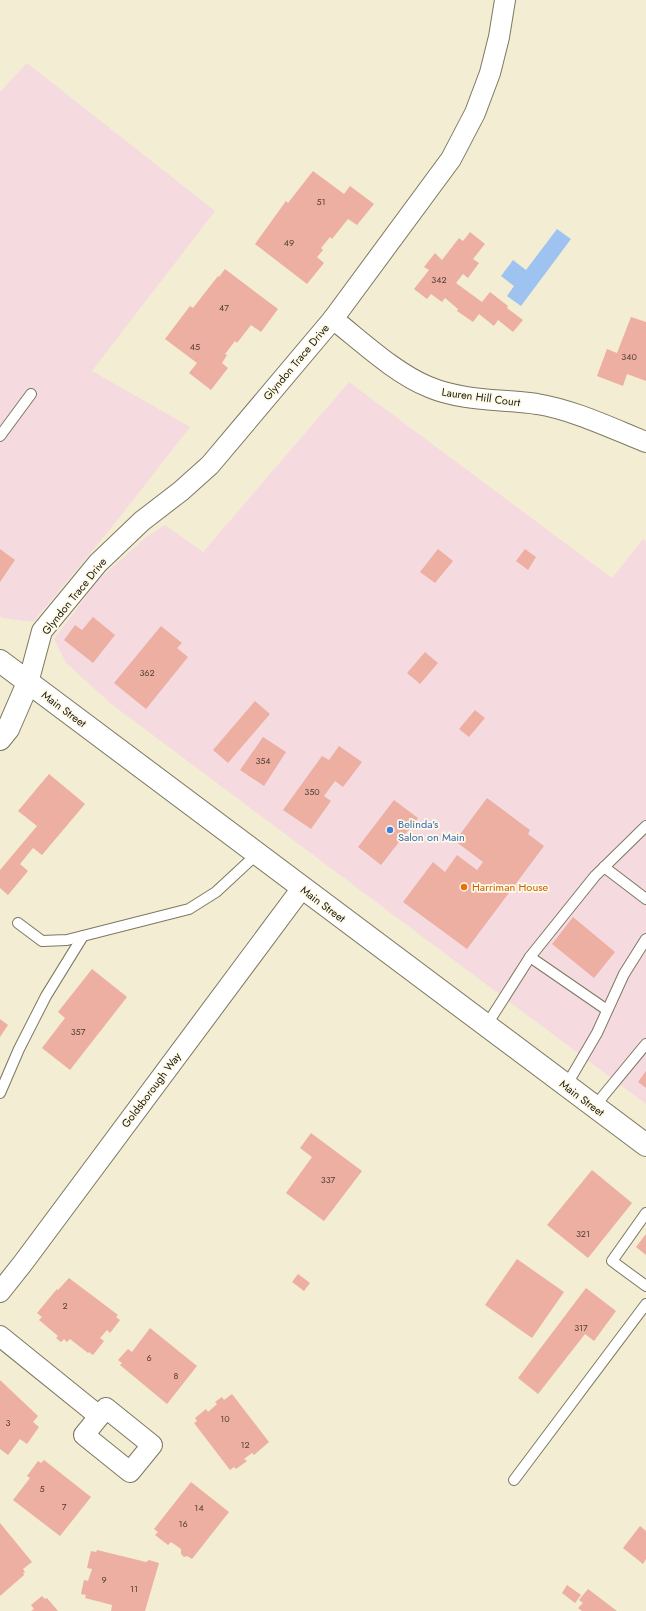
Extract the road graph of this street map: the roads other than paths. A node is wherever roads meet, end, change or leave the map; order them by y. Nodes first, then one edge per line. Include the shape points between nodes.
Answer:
1 (505, 0) edge
2 (333, 318) junction
3 (31, 394) dead end
4 (0, 436) edge
5 (646, 442) edge
6 (0, 662) edge
7 (28, 683) junction
8 (0, 739) edge
9 (646, 826) edge
10 (257, 854) junction
11 (604, 867) junction
12 (302, 888) junction
13 (646, 899) edge
14 (18, 923) dead end
15 (83, 936) junction
16 (646, 939) edge
17 (530, 957) junction
18 (607, 1010) junction
19 (486, 1026) junction
20 (646, 1044) edge
21 (566, 1086) junction
22 (0, 1094) edge
23 (594, 1107) junction
24 (646, 1146) edge
25 (646, 1213) edge
26 (646, 1286) edge
27 (0, 1292) edge
28 (646, 1304) edge
29 (0, 1336) edge
30 (99, 1416) dead end
31 (514, 1480) dead end

1 - 2 street, Glyndon Trace Drive via 490,72 475,114 451,159
2 - 5 street, Lauren Hill Court via 405,376 428,387 447,394 538,404 565,411
2 - 7 street, Glyndon Trace Drive via 210,465 142,521 98,563 42,632
3 - 4 lane
6 - 7 main road, Main Street
7 - 8 main road via 8,729
7 - 10 main road, Main Street
9 - 11 lane
10 - 12 main road, Main Street
10 - 15 lane via 216,892 189,909
11 - 13 lane
11 - 17 lane
12 - 19 main road, Main Street
12 - 27 street, Goldsborough Way
14 - 15 lane via 42,941 67,940
15 - 22 lane via 46,996
16 - 18 lane via 624,974
17 - 18 lane
17 - 19 lane
18 - 21 lane
19 - 21 main road, Main Street
20 - 23 lane
21 - 23 main road, Main Street
23 - 24 main road, Main Street
25 - 26 lane via 612,1261
28 - 31 lane
29 - 30 street

